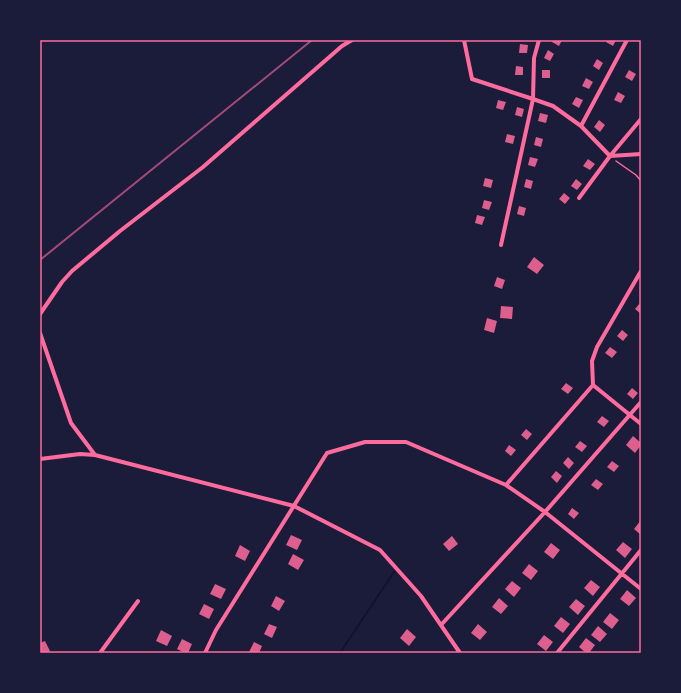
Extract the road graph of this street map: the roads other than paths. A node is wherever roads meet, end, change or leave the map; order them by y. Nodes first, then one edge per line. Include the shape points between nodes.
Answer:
1 (352, 40) edge
2 (464, 40) edge
3 (539, 40) edge
4 (627, 40) edge
5 (533, 99) junction
6 (641, 119) edge
7 (581, 126) junction
8 (641, 154) edge
9 (610, 156) junction
10 (579, 198) dead end
11 (501, 245) dead end
12 (641, 271) edge
13 (40, 314) edge
14 (40, 333) edge
15 (593, 385) junction
16 (641, 402) edge
17 (629, 415) junction
18 (641, 424) edge
19 (95, 455) junction
20 (40, 459) edge
21 (506, 485) junction
22 (294, 506) junction
23 (545, 512) junction
24 (641, 550) edge
25 (621, 574) junction
26 (641, 589) edge
27 (138, 601) dead end
28 (440, 625) junction
29 (100, 653) edge
30 (205, 653) edge
31 (460, 653) edge
32 (557, 653) edge

1 - 13 street via 203,167 72,271
2 - 5 street via 472,79
3 - 5 street via 534,58
4 - 7 street
5 - 7 street via 552,106
5 - 11 street
6 - 9 street
7 - 9 street
8 - 9 street
9 - 10 street
12 - 15 street via 597,347 592,361
14 - 19 street via 71,423
15 - 17 street
15 - 21 street
16 - 17 street
17 - 18 street
17 - 23 street
19 - 20 street via 80,454
19 - 22 street
21 - 22 street via 406,442 365,442 327,453
21 - 23 street
22 - 28 street via 380,550 421,596
22 - 30 street via 216,630
23 - 25 street
23 - 28 street
24 - 25 street
25 - 26 street
25 - 32 street
27 - 29 street
28 - 31 street

